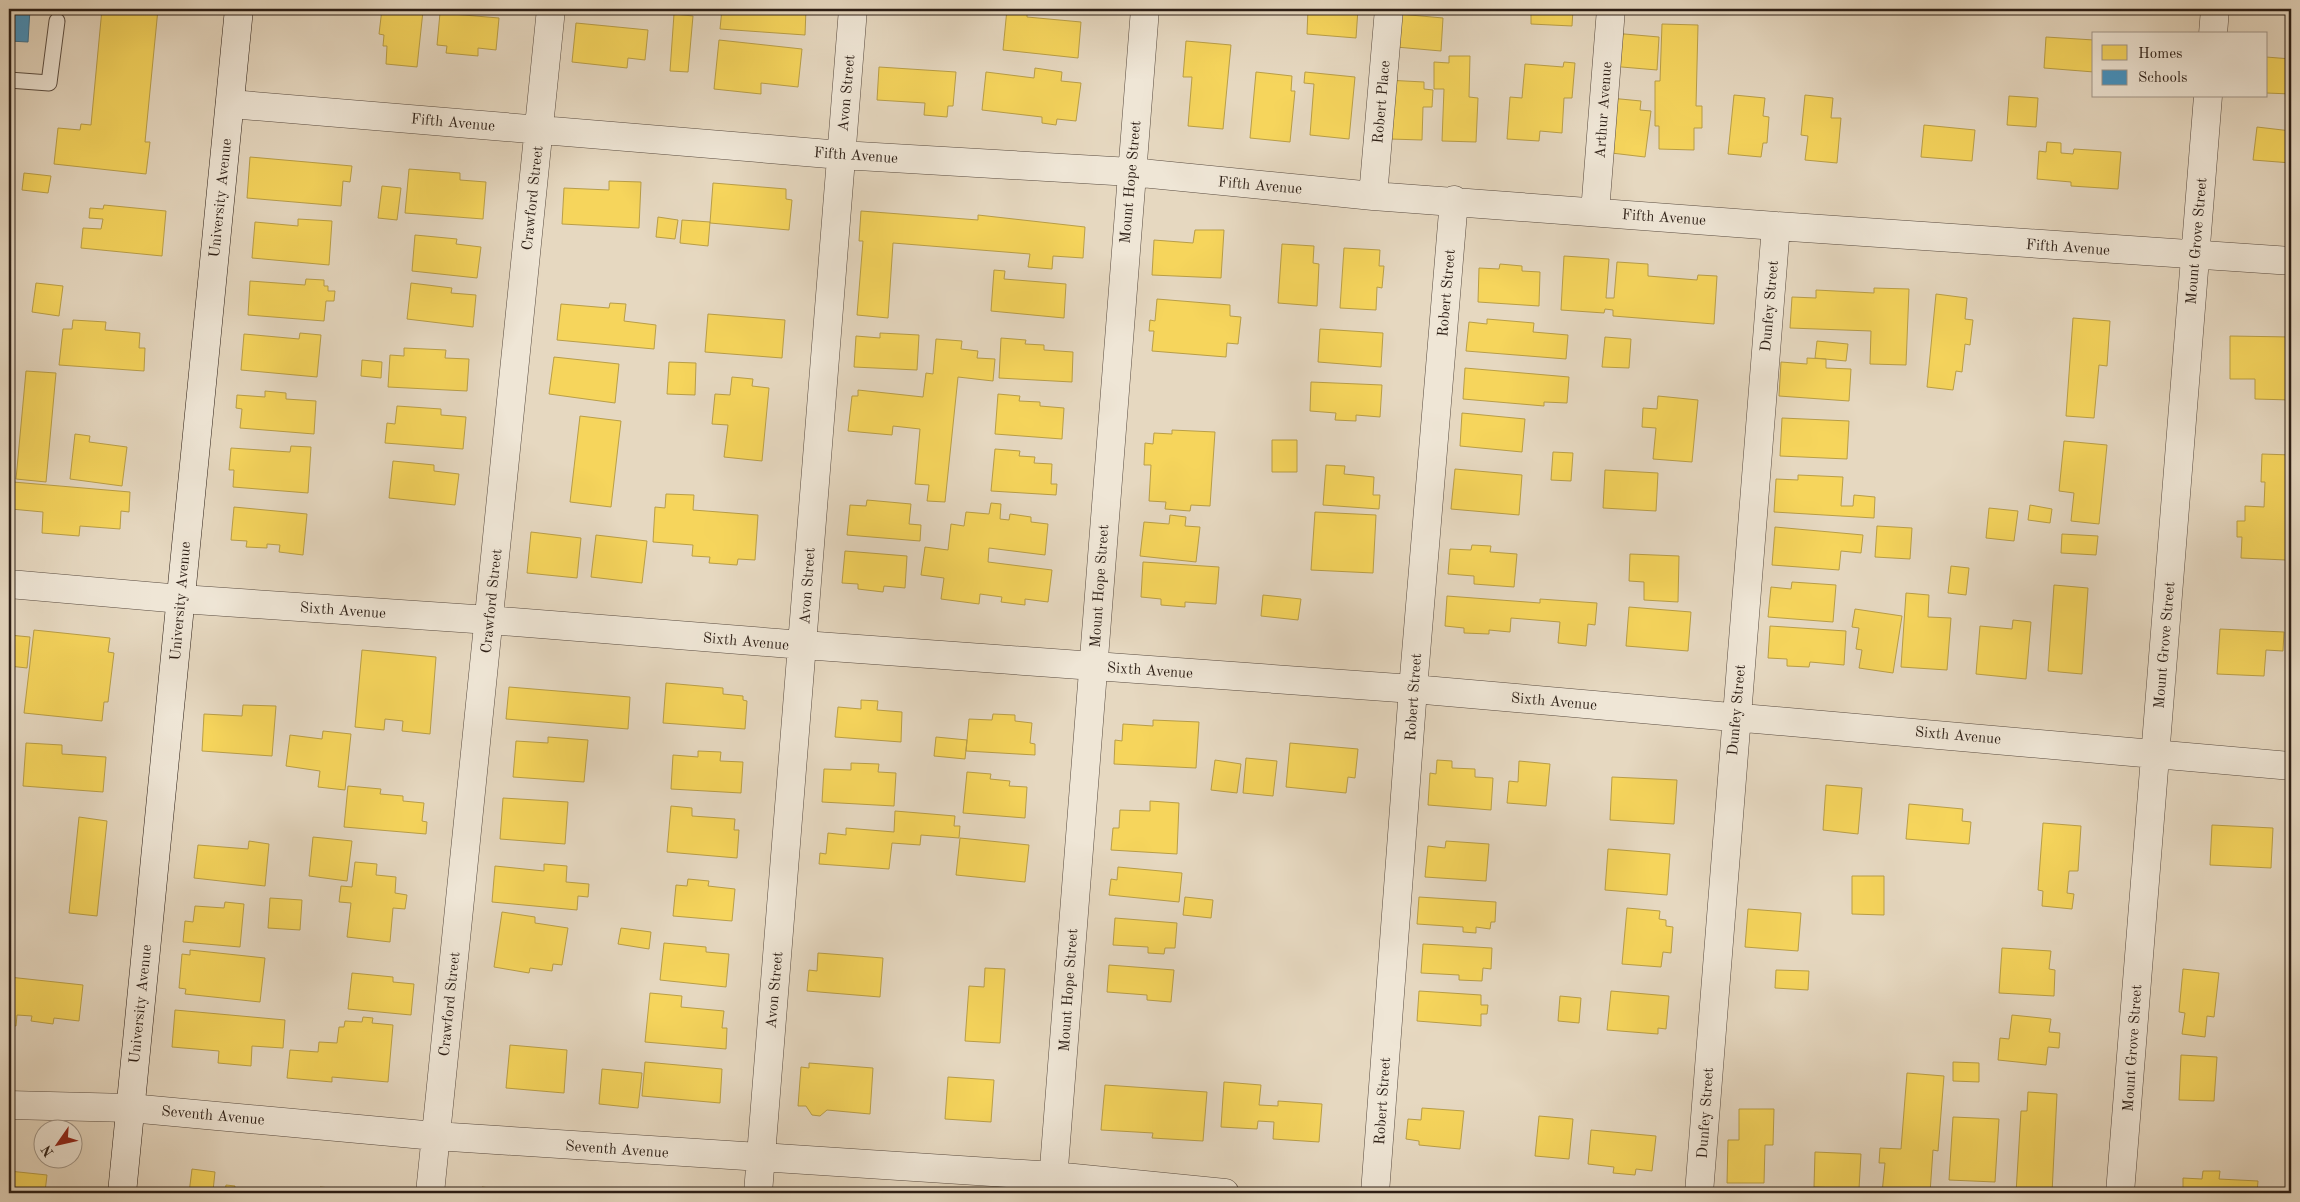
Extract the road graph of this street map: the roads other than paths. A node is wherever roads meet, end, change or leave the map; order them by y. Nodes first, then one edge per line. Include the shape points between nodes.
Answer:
1 (239, 9) edge
2 (551, 9) edge
3 (853, 9) edge
4 (1145, 9) edge
5 (1389, 9) edge
6 (1611, 9) edge
7 (2215, 9) edge
8 (57, 21) dead end
9 (2213, 32) edge
10 (9, 80) edge
11 (2208, 98) edge
12 (230, 104) junction
13 (539, 128) junction
14 (841, 155) junction
15 (1131, 172) junction
16 (1373, 196) junction
17 (1454, 200) junction
18 (1595, 212) junction
19 (1776, 226) junction
20 (2195, 256) junction
21 (2291, 261) edge
22 (9, 584) edge
23 (181, 599) junction
24 (489, 620) junction
25 (803, 645) junction
26 (1092, 666) junction
27 (1413, 689) junction
28 (1735, 716) junction
29 (2155, 753) junction
30 (2291, 766) edge
31 (9, 1105) edge
32 (130, 1108) junction
33 (436, 1136) junction
34 (761, 1159) junction
35 (1053, 1185) edge
36 (122, 1193) edge
37 (430, 1193) edge
38 (758, 1193) edge
39 (1225, 1193) edge
40 (1375, 1193) edge
41 (1699, 1193) edge
42 (2120, 1193) edge

1 - 12 street, University Avenue
2 - 13 street, Crawford Street
3 - 14 street, Avon Street
4 - 15 street, Mount Hope Street
5 - 16 street, Robert Place
6 - 18 street, Arthur Avenue
7 - 9 street
8 - 10 lane via 50,83
11 - 20 street, Mount Grove Street
12 - 13 street, Fifth Avenue
12 - 23 street, University Avenue
13 - 14 street, Fifth Avenue
13 - 24 street, Crawford Street
14 - 15 street, Fifth Avenue
14 - 25 street, Avon Street
15 - 16 street, Fifth Avenue
15 - 26 street, Mount Hope Street
16 - 17 street, Fifth Avenue
17 - 18 street, Fifth Avenue
17 - 27 street, Robert Street
18 - 19 street, Fifth Avenue
19 - 20 street, Fifth Avenue
19 - 28 street, Dunfey Street
20 - 21 street, Fifth Avenue
20 - 29 street, Mount Grove Street
22 - 23 street, Sixth Avenue
23 - 24 street, Sixth Avenue
23 - 32 street, University Avenue
24 - 25 street, Sixth Avenue
24 - 33 street, Crawford Street
25 - 26 street, Sixth Avenue
25 - 34 street, Avon Street
26 - 27 street, Sixth Avenue
26 - 35 street, Mount Hope Street
27 - 28 street, Sixth Avenue
27 - 40 street, Robert Street
28 - 29 street, Sixth Avenue
28 - 41 street, Dunfey Street
29 - 30 street, Sixth Avenue
29 - 42 street, Mount Grove Street
31 - 32 street, Seventh Avenue
32 - 33 street, Seventh Avenue
32 - 36 street, University Avenue
33 - 34 street, Seventh Avenue
33 - 37 street, Crawford Street
34 - 35 street, Seventh Avenue
34 - 38 street, Avon Street
35 - 39 street, Seventh Avenue

